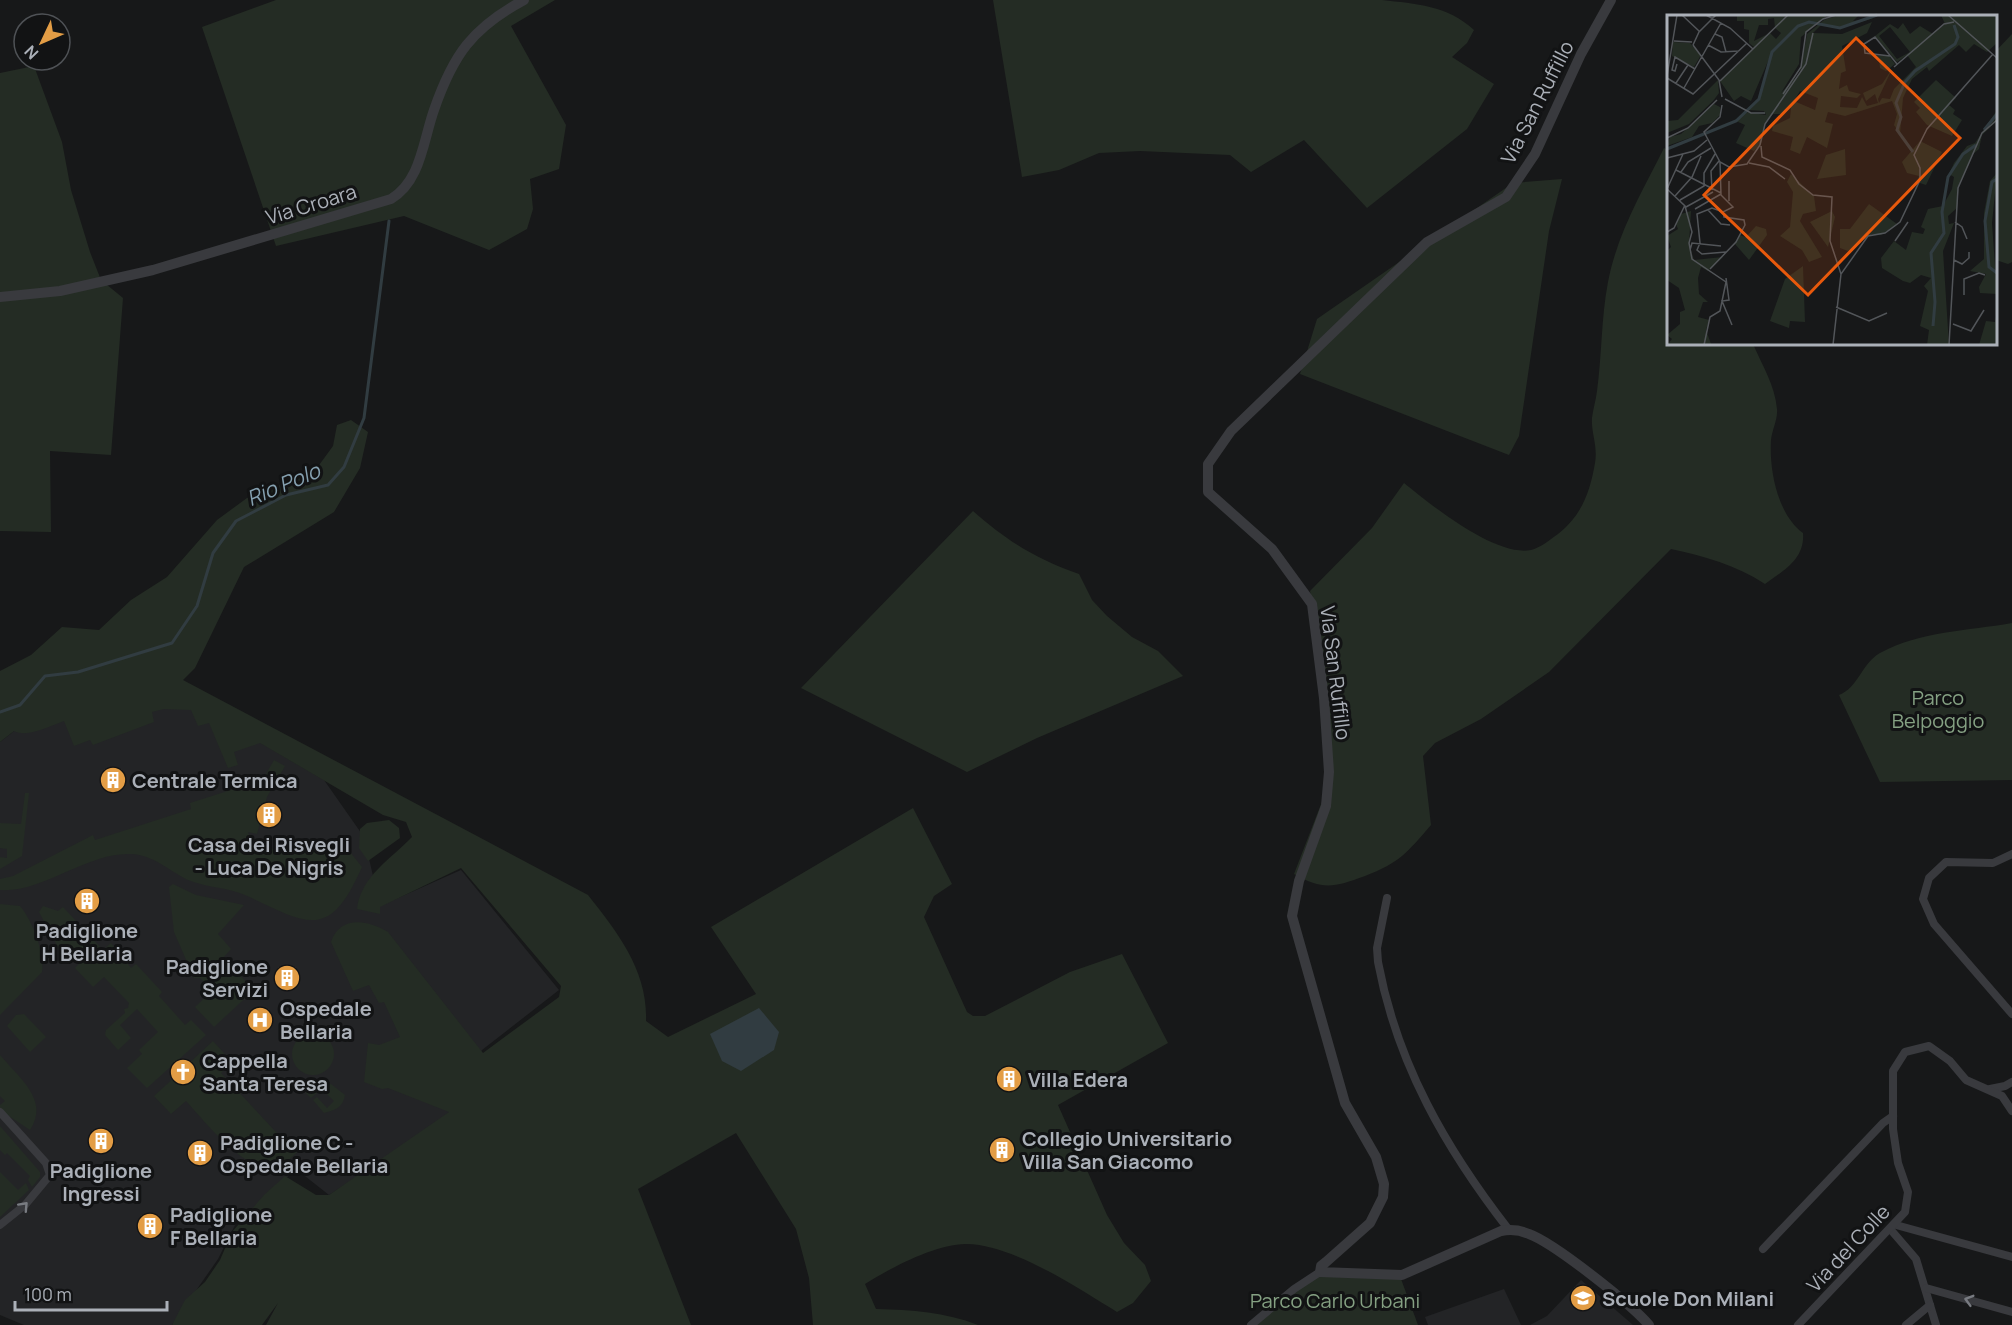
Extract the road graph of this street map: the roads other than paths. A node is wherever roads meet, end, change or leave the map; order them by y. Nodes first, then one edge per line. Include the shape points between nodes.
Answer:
1 (524, 0) edge
2 (1611, 0) edge
3 (0, 297) edge
4 (2012, 854) edge
5 (1387, 898) dead end
6 (2012, 1014) edge
7 (2012, 1082) edge
8 (1990, 1089) junction
9 (2012, 1111) edge
10 (0, 1113) edge
11 (1893, 1116) junction
12 (0, 1225) edge
13 (1893, 1227) junction
14 (1509, 1230) junction
15 (1763, 1249) dead end
16 (2012, 1257) edge
17 (1320, 1272) junction
18 (1926, 1288) junction
19 (1930, 1305) junction
20 (2012, 1312) edge
21 (1251, 1325) edge
22 (1649, 1325) edge
23 (1798, 1325) edge
24 (1906, 1325) edge
25 (1936, 1325) edge

1 - 3 street, Via Croara via 493,16 452,66 413,176 404,191 391,199 153,270 60,291
2 - 17 street, Via San Ruffillo via 1581,54 1535,154 1506,197 1427,242 1231,431 1208,464 1208,492 1272,549 1312,604 1329,772 1326,806 1299,881 1292,916 1345,1103 1376,1157 1384,1184 1383,1197 1370,1223 1321,1266
4 - 6 street via 1994,862 1946,862 1929,878 1923,899 1934,924
5 - 14 street via 1378,962 1409,1070 1450,1150
7 - 8 street
8 - 9 street, Via del Colle via 2002,1095
8 - 11 street, Via del Colle via 1966,1080 1950,1061 1929,1046 1905,1052 1893,1071
12 -> 10 street via 25,1206 50,1174 46,1163
11 - 13 street, Via del Colle via 1898,1163 1908,1192 1905,1212
11 - 15 street
13 - 16 street
13 - 18 street via 1916,1259
13 - 23 street, Via del Colle
14 - 17 street via 1402,1275
14 - 22 street via 1542,1240
17 - 21 street
18 - 19 street
20 -> 18 street
19 - 24 street
19 - 25 street

